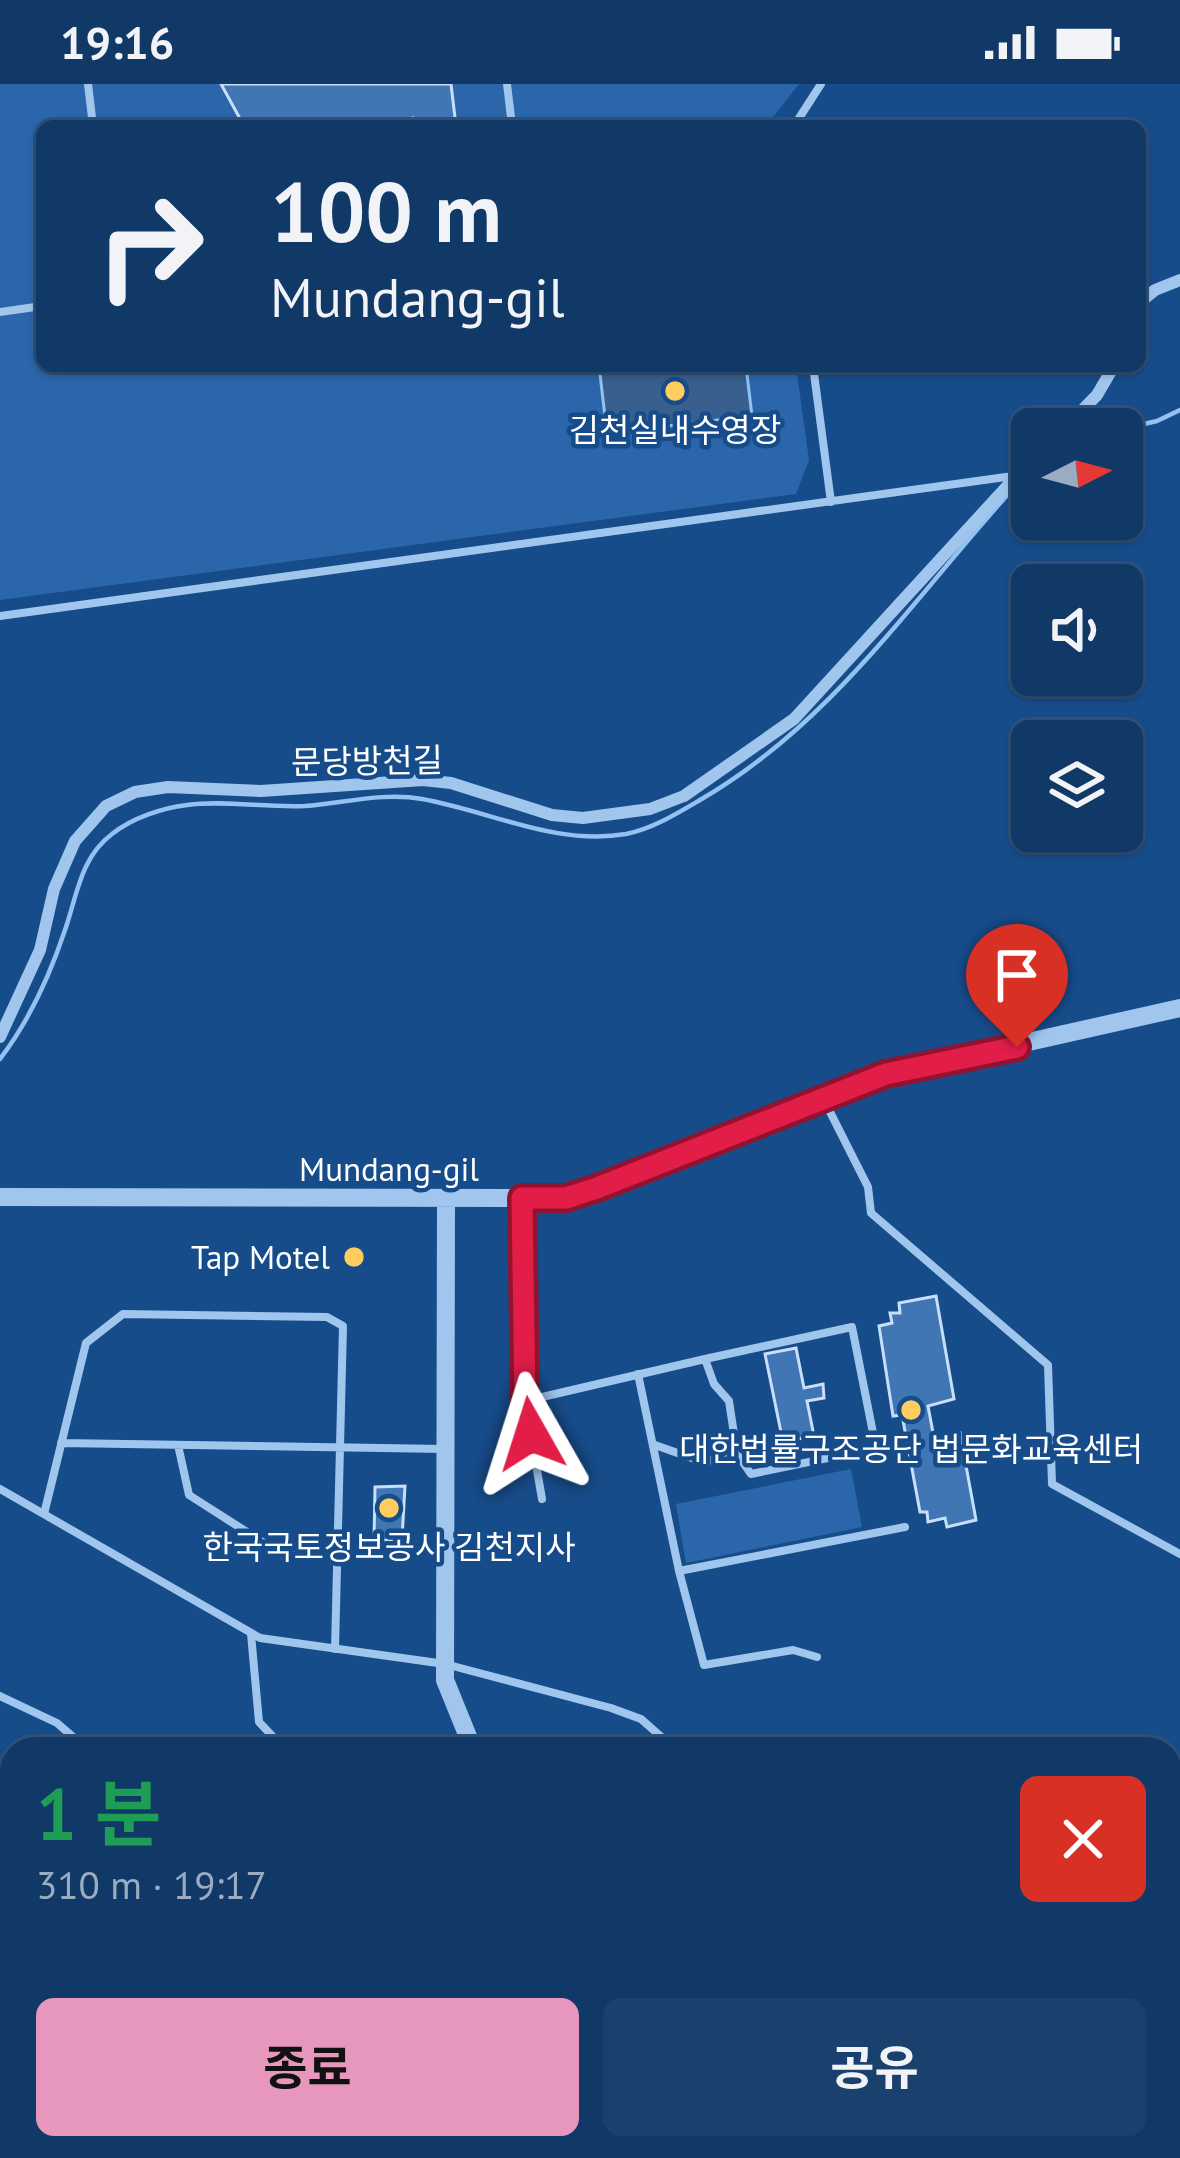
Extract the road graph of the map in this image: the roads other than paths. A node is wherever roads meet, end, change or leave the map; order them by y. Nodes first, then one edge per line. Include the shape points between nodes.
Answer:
1 (88, 84) edge
2 (507, 84) edge
3 (821, 84) edge
4 (92, 120) edge
5 (511, 120) edge
6 (798, 120) edge
7 (1180, 280) edge
8 (1146, 297) edge
9 (36, 307) edge
10 (0, 311) edge
11 (814, 372) edge
12 (1110, 372) edge
13 (1084, 408) edge
14 (1011, 476) edge
15 (1011, 478) edge
16 (831, 502) junction
17 (0, 616) edge
18 (1180, 1008) edge
19 (0, 1037) edge
20 (823, 1099) junction
21 (0, 1198) edge
22 (522, 1198) junction
23 (446, 1200) junction
24 (705, 1359) junction
25 (638, 1374) junction
26 (525, 1401) junction
27 (61, 1443) junction
28 (178, 1445) junction
29 (655, 1445) junction
30 (340, 1447) junction
31 (446, 1449) junction
32 (737, 1454) junction
33 (0, 1489) edge
34 (542, 1499) dead end
35 (44, 1514) junction
36 (905, 1527) dead end
37 (338, 1548) junction
38 (1180, 1554) edge
39 (680, 1571) junction
40 (250, 1633) junction
41 (335, 1649) junction
42 (818, 1657) dead end
43 (445, 1664) junction
44 (0, 1696) edge
45 (73, 1737) edge
46 (273, 1737) edge
47 (467, 1737) edge
48 (661, 1737) edge

1 - 4 lane
2 - 5 lane
3 - 6 lane
7 - 8 street
9 - 10 lane
11 - 16 lane
12 - 13 street
14 - 16 lane
15 - 19 street, 문당방천길 via 794,719 706,784 650,808 552,815 423,780 168,788 106,806 75,841 40,950
16 - 17 lane
18 - 20 street, Mundang-gil via 886,1074
20 - 22 street, Mundang-gil via 597,1188
20 - 38 lane via 868,1187 871,1213 1048,1365 1052,1484
21 - 23 street, Mundang-gil
22 - 23 street, Mundang-gil
22 - 26 lane
23 - 31 street
24 - 25 lane
24 - 32 lane via 729,1401
24 - 32 lane via 852,1327 876,1448 751,1474
25 - 26 lane
25 - 29 lane
26 - 34 lane
27 - 28 lane
27 - 30 lane via 86,1342 123,1314 327,1317 343,1326
27 - 35 lane
28 - 30 lane
28 - 37 lane via 189,1495 286,1557
29 - 32 lane via 704,1462
29 - 39 lane
30 - 31 lane
30 - 37 lane
31 - 43 street
33 - 35 lane
35 - 40 lane
36 - 39 lane
37 - 41 lane
39 - 42 lane via 704,1665 793,1650
40 - 41 lane
40 - 46 lane via 259,1722
41 - 43 lane
43 - 47 street
43 - 48 lane via 611,1708
44 - 45 lane

